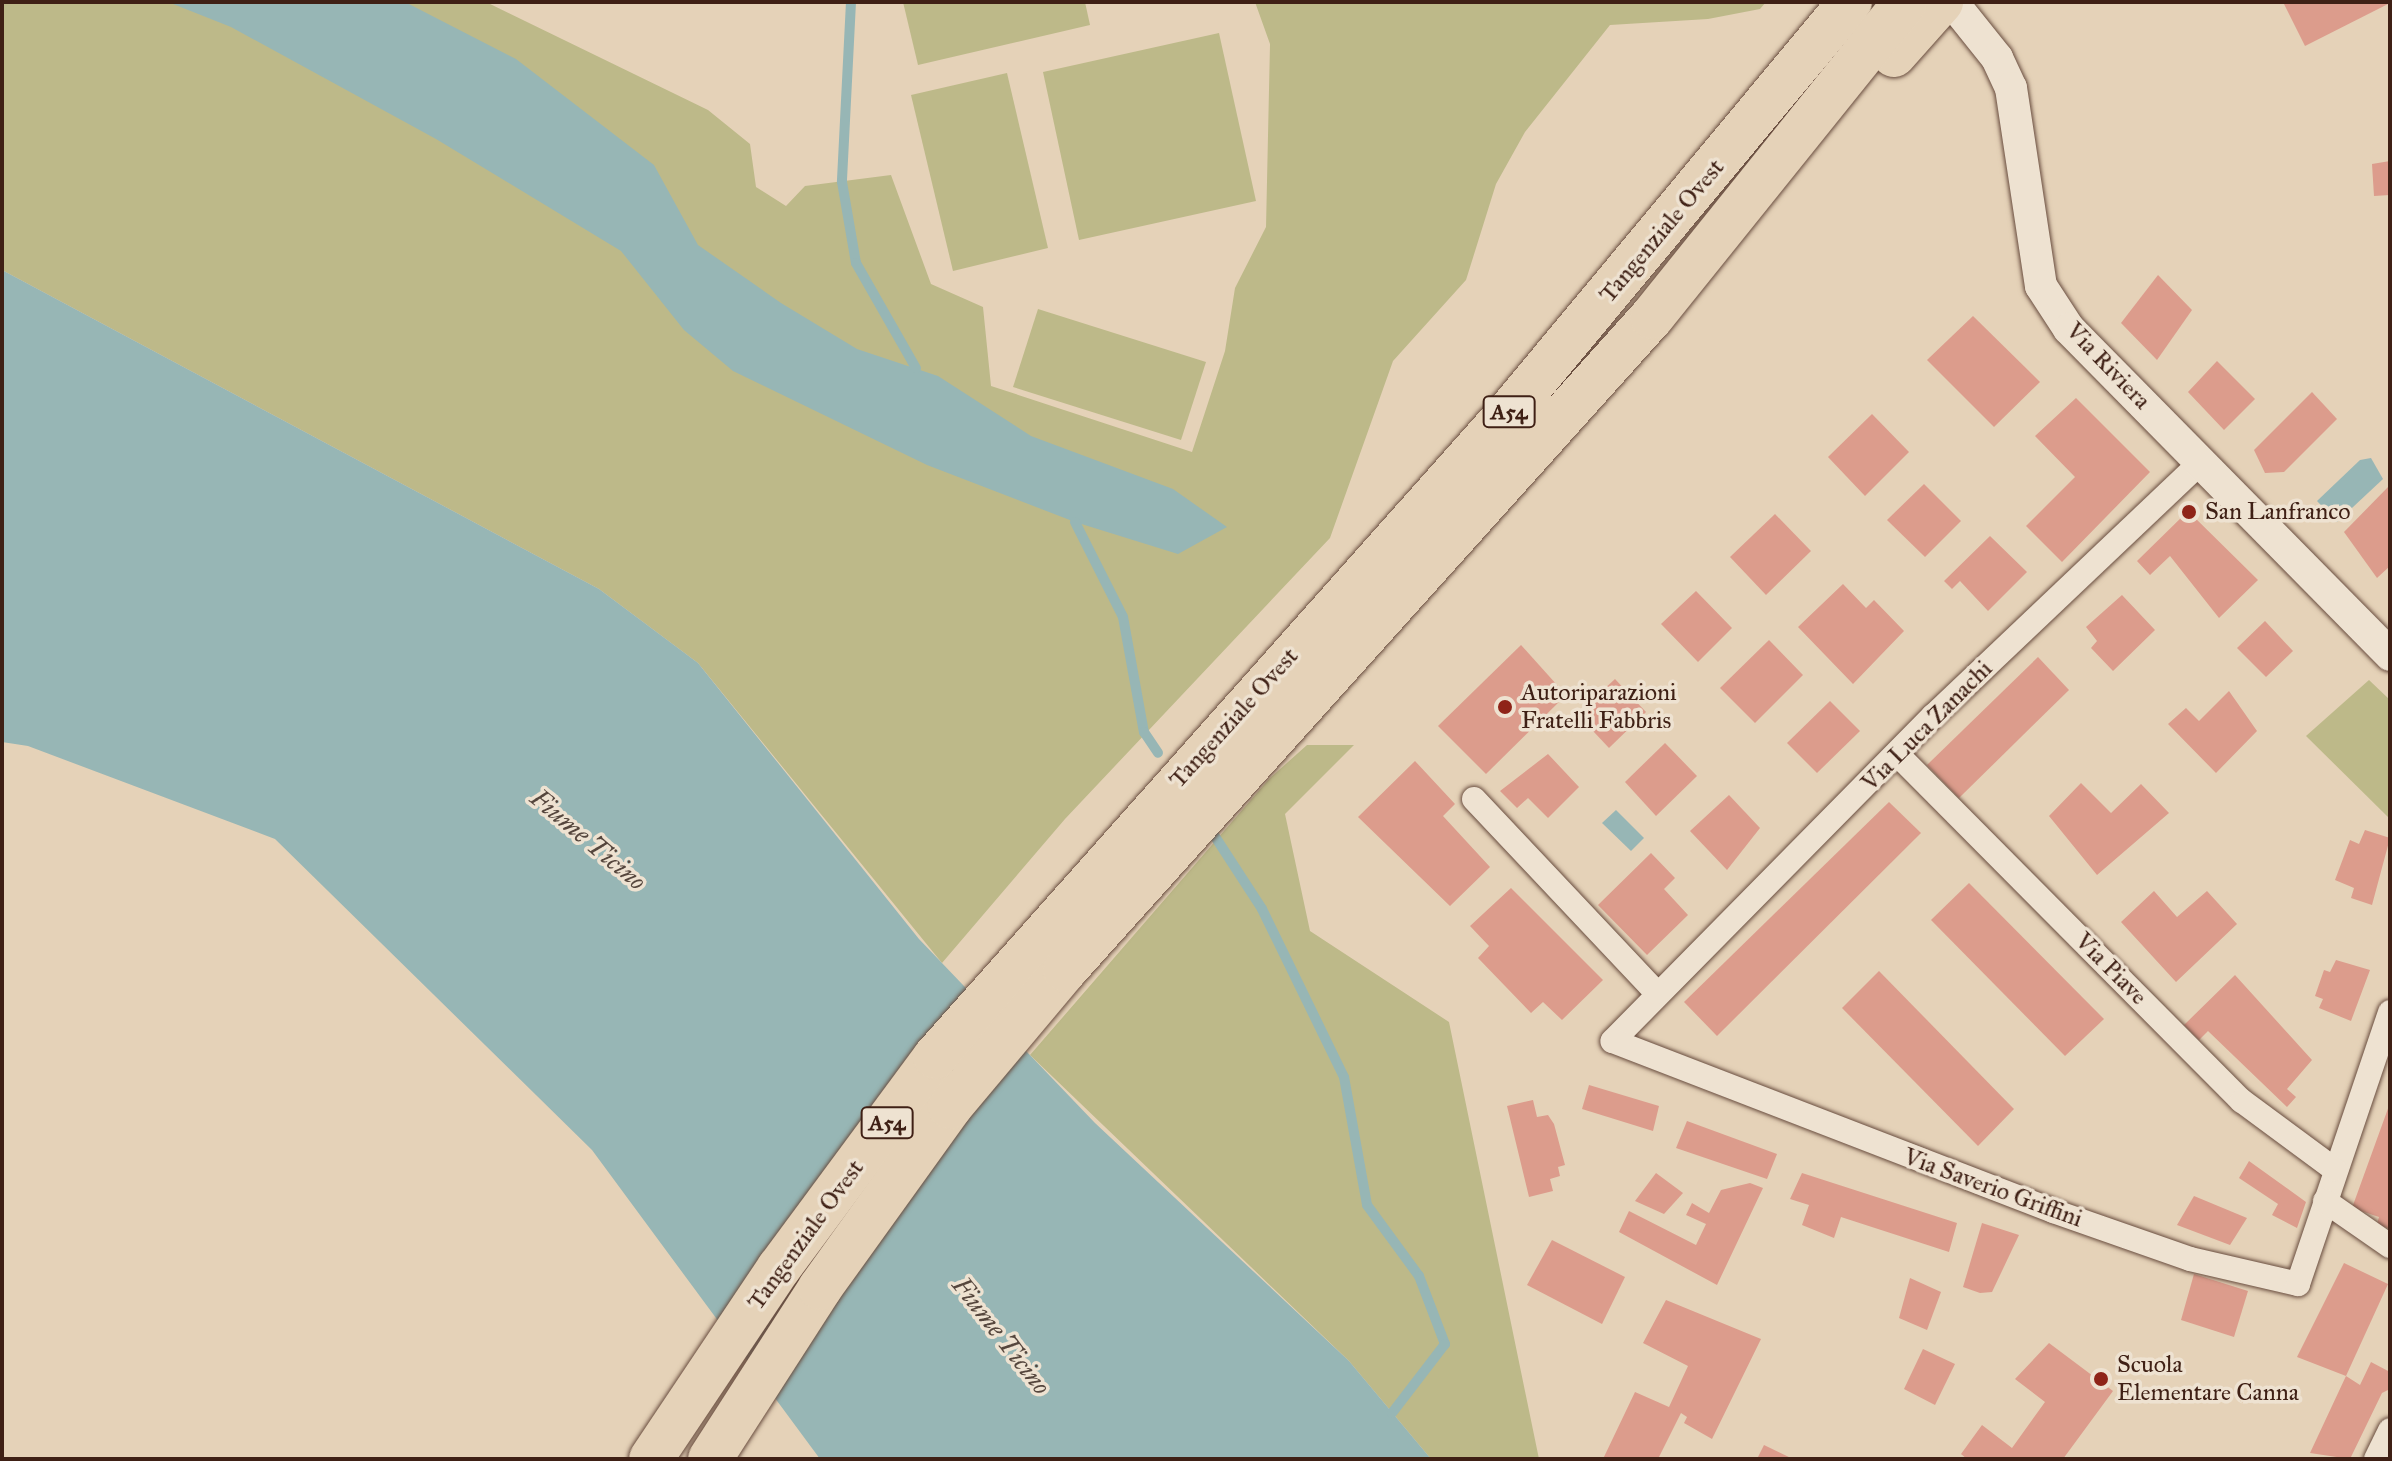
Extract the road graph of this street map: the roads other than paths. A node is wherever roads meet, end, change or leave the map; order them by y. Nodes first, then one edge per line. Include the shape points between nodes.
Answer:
1 (1820, 2) edge
2 (1850, 2) edge
3 (1905, 2) edge
4 (1949, 5) edge
5 (1670, 223) junction
6 (1690, 273) junction
7 (2201, 462) junction
8 (2390, 655) edge
9 (1899, 756) junction
10 (1474, 799) dead end
11 (1656, 992) junction
12 (2390, 1012) edge
13 (1613, 1041) joint
14 (2334, 1169) junction
15 (2325, 1201) junction
16 (2390, 1246) edge
17 (2390, 1430) edge
18 (651, 1459) edge
19 (710, 1459) edge
20 (2376, 1459) edge

1 - 5 highway
2 - 5 highway, Tangenziale Ovest / A54
3 - 6 highway, Tangenziale Ovest / A54
4 - 6 highway
4 - 7 street, Via Riviera via 1997,58 2011,88 2041,286 2069,329
5 - 18 highway, Tangenziale Ovest / A54 via 935,1057 779,1268
6 - 19 highway, Tangenziale Ovest / A54 via 950,1107 820,1288
7 - 8 street, Via Riviera
7 - 9 street, Via Luca Zanachi via 1934,715
9 - 11 street, Via Luca Zanachi
9 - 14 street, Via Piave via 2242,1101
10 - 11 street
11 - 13 street, Via Luca Zanachi
12 - 14 street, Via Saverio Griffini
13 - 15 street, Via Saverio Griffini via 2067,1216 2190,1259 2298,1284
14 - 15 street, Via Saverio Griffini
15 - 16 street
17 - 20 street

